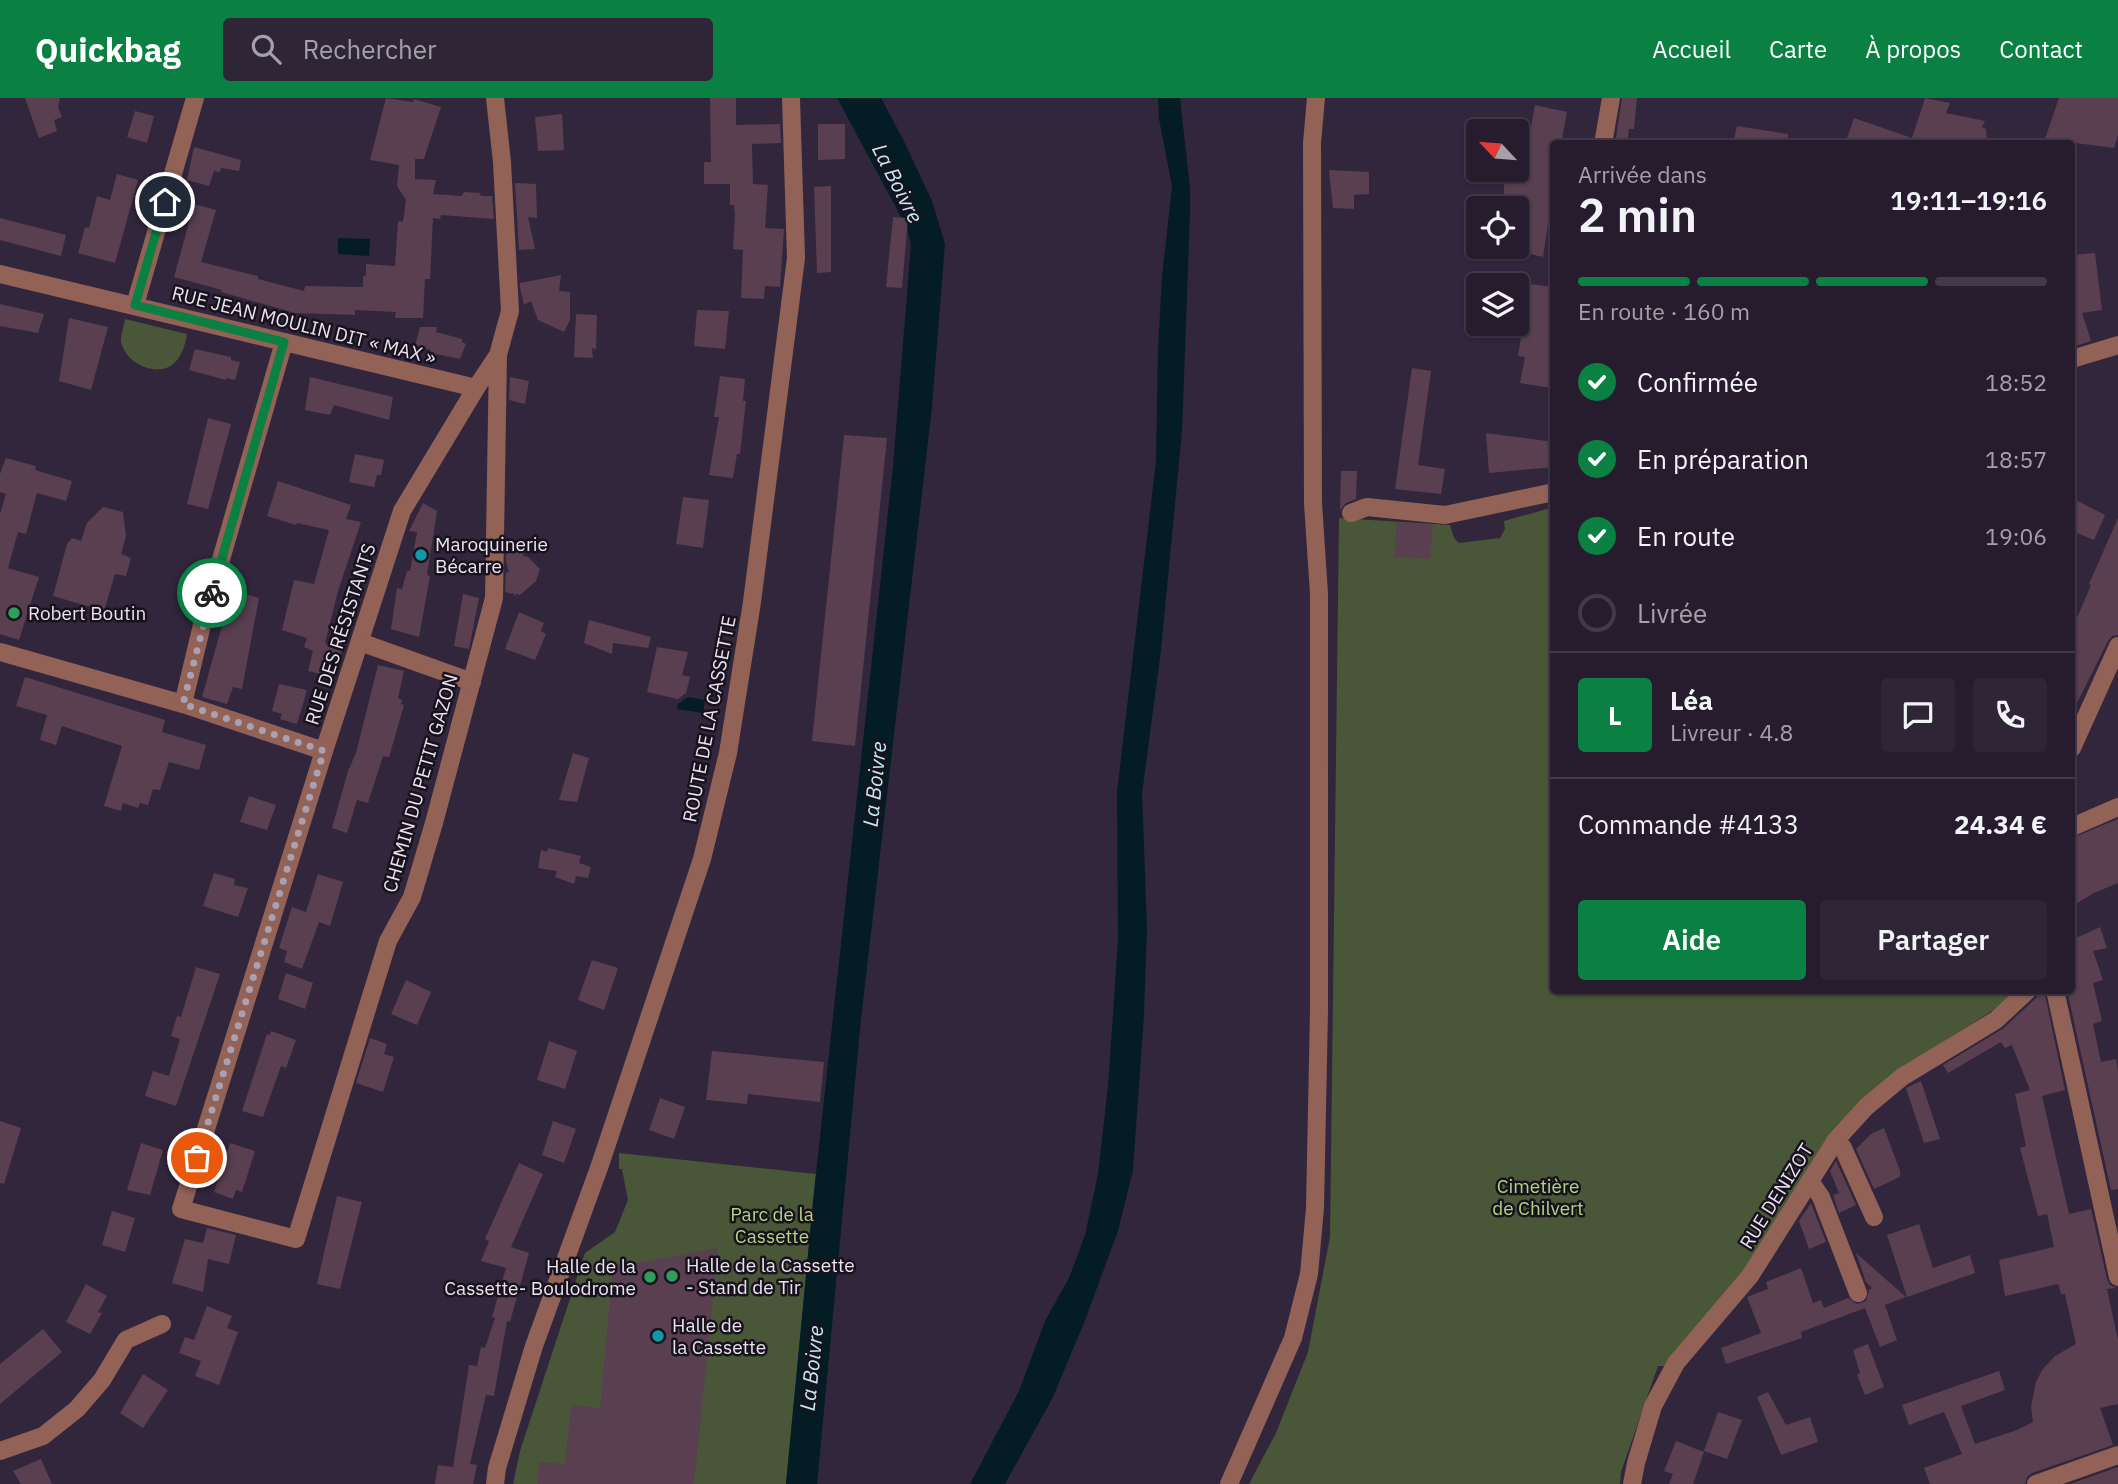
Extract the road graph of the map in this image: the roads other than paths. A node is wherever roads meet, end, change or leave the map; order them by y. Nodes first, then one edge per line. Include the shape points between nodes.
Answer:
1 (195, 98) edge
2 (495, 98) edge
3 (792, 98) edge
4 (1316, 98) edge
5 (1611, 98) edge
6 (1604, 140) edge
7 (0, 274) edge
8 (135, 305) junction
9 (284, 342) junction
10 (2118, 345) edge
11 (498, 355) junction
12 (2075, 358) edge
13 (475, 387) junction
14 (1550, 493) edge
15 (1351, 513) dead end
16 (360, 642) junction
17 (2118, 646) edge
18 (0, 652) edge
19 (472, 682) junction
20 (183, 704) junction
21 (2075, 741) edge
22 (324, 751) junction
23 (2118, 807) edge
24 (2075, 826) edge
25 (2024, 994) edge
26 (2056, 994) edge
27 (1836, 1140) junction
28 (1810, 1181) junction
29 (1874, 1217) dead end
30 (287, 1236) joint
31 (2118, 1277) edge
32 (1858, 1293) dead end
33 (162, 1324) dead end
34 (0, 1451) edge
35 (2118, 1455) edge
36 (495, 1484) edge
37 (1229, 1484) edge
38 (1632, 1484) edge
39 (2036, 1484) edge

1 - 8 street
2 - 11 street, RUE DES RÉSISTANTS via 510,311
3 - 36 street, ROUTE DE LA CASSETTE via 796,258 728,753 702,859 534,1346
4 - 37 street via 1312,143 1313,503 1318,593 1315,1208 1309,1274 1293,1338
5 - 6 street
7 - 8 street, RUE JEAN MOULIN DIT « MAX »
8 - 9 street, RUE JEAN MOULIN DIT « MAX »
9 - 13 street, RUE JEAN MOULIN DIT « MAX »
9 - 20 street
10 - 12 street
11 - 13 street, RUE DES RÉSISTANTS
11 - 19 street, CHEMIN DU PETIT GAZON via 494,598
13 - 16 street, RUE DES RÉSISTANTS via 402,511
14 - 15 street via 1445,515 1367,507
16 - 19 street
16 - 22 street, RUE DES RÉSISTANTS
17 - 21 street
18 - 20 street
19 - 30 street, CHEMIN DU PETIT GAZON via 412,897 388,941 296,1239
20 - 22 street
22 - 30 street, RUE DES RÉSISTANTS via 181,1209
23 - 24 street
25 - 27 street, RUE DENIZOT via 1997,1020 1902,1077
26 - 31 street
27 - 28 street, RUE DENIZOT
27 - 29 street
28 - 32 street via 1821,1197
28 - 38 street, RUE DENIZOT via 1750,1276 1676,1363 1653,1406
33 - 34 street via 126,1340 102,1380 43,1436
35 - 39 street

